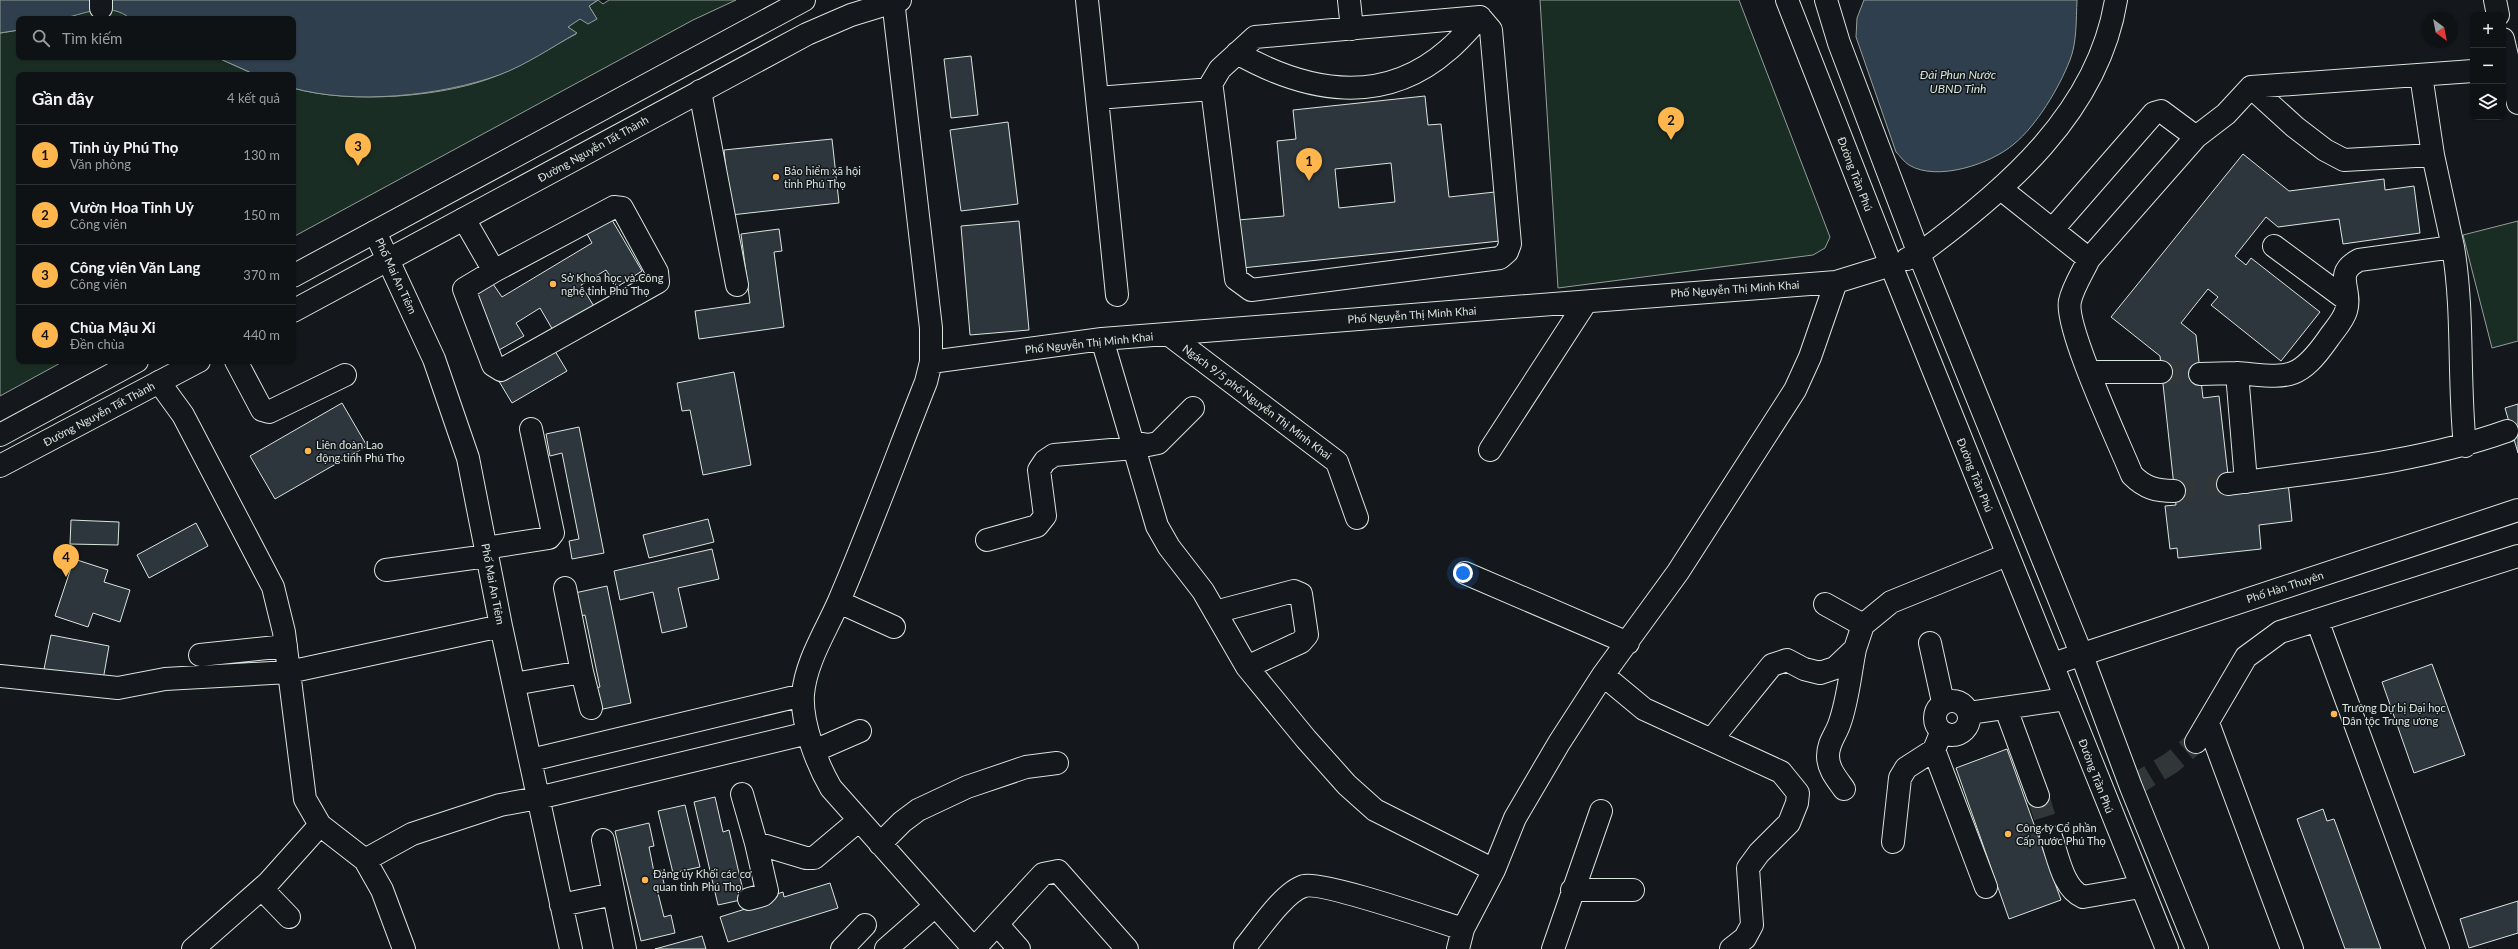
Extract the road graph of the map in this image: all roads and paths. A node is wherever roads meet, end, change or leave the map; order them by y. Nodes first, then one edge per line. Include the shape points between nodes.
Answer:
1 (804, 0) edge
2 (895, 0) edge
3 (1087, 0) edge
4 (1349, 0) edge
5 (1787, 0) edge
6 (1826, 0) edge
7 (2116, 0) edge
8 (2495, 0) edge
9 (2497, 12) edge
10 (1480, 17) junction
11 (1352, 29) junction
12 (1237, 53) junction
13 (2506, 69) edge
14 (2470, 71) edge
15 (2421, 75) junction
16 (2251, 87) junction
17 (1212, 89) junction
18 (700, 90) junction
19 (1097, 98) junction
20 (2518, 103) edge
21 (2196, 137) junction
22 (2433, 155) junction
23 (2001, 188) junction
24 (464, 219) junction
25 (2053, 229) junction
26 (375, 232) junction
27 (2274, 246) dead end
28 (2453, 247) junction
29 (1919, 254) junction
30 (2089, 259) junction
31 (389, 260) junction
32 (1891, 265) junction
33 (494, 271) junction
34 (296, 274) edge
35 (1836, 282) junction
36 (737, 285) dead end
37 (1117, 295) dead end
38 (2347, 300) junction
39 (1586, 302) junction
40 (296, 309) edge
41 (1168, 334) junction
42 (1102, 339) junction
43 (931, 362) junction
44 (131, 364) edge
45 (193, 364) edge
46 (238, 364) edge
47 (2089, 372) junction
48 (2161, 372) tunnel mouth
49 (2237, 373) junction
50 (2200, 374) tunnel mouth
51 (345, 375) dead end
52 (159, 382) junction
53 (1193, 408) dead end
54 (531, 429) dead end
55 (2507, 431) dead end
56 (0, 435) edge
57 (1133, 445) junction
58 (2465, 446) junction
59 (1490, 450) dead end
60 (0, 466) edge
61 (2174, 491) tunnel mouth
62 (2518, 510) edge
63 (1358, 518) dead end
64 (987, 540) dead end
65 (486, 552) junction
66 (2007, 555) junction
67 (2518, 556) edge
68 (386, 570) dead end
69 (1466, 573) dead end
70 (565, 588) dead end
71 (839, 602) junction
72 (1825, 604) dead end
73 (1215, 612) junction
74 (2317, 620) junction
75 (1863, 625) junction
76 (501, 626) junction
77 (894, 627) dead end
78 (1628, 643) junction
79 (1930, 643) dead end
80 (286, 646) junction
81 (1855, 649) junction
82 (2081, 653) junction
83 (200, 655) dead end
84 (2053, 664) junction
85 (1247, 667) junction
86 (289, 672) junction
87 (582, 672) junction
88 (1603, 675) junction
89 (0, 676) edge
90 (514, 684) junction
91 (803, 695) junction
92 (2066, 699) junction
93 (1943, 702) junction
94 (591, 708) dead end
95 (2006, 709) junction
96 (1969, 713) junction
97 (2208, 723) junction
98 (860, 731) dead end
99 (1712, 739) junction
100 (1938, 741) junction
101 (811, 742) junction
102 (2196, 742) tunnel mouth
103 (531, 760) junction
104 (1057, 764) dead end
105 (1844, 789) dead end
106 (742, 794) dead end
107 (2038, 796) tunnel mouth
108 (538, 798) junction
109 (1601, 811) dead end
110 (858, 821) junction
111 (320, 825) junction
112 (2051, 837) tunnel mouth
113 (603, 840) dead end
114 (1893, 842) dead end
115 (756, 843) junction
116 (880, 844) junction
117 (365, 860) junction
118 (1494, 870) junction
119 (1986, 887) dead end
120 (2140, 887) junction
121 (262, 889) junction
122 (1572, 890) junction
123 (1633, 890) dead end
124 (614, 894) junction
125 (749, 899) dead end
126 (561, 905) junction
127 (935, 906) junction
128 (289, 917) dead end
129 (997, 924) junction
130 (865, 925) dead end
131 (1461, 939) edge
132 (1742, 945) edge
133 (1245, 947) dead end
134 (193, 949) edge
135 (404, 949) edge
136 (571, 949) edge
137 (625, 949) edge
138 (842, 949) edge
139 (886, 949) edge
140 (974, 949) edge
141 (1019, 949) edge
142 (1127, 949) edge
143 (1553, 949) edge
144 (2167, 949) edge
145 (2197, 949) edge
146 (2292, 949) edge
147 (2438, 949) edge

1 - 26 street
2 - 18 street, Đường Nguyễn Tất Thành via 807,34
2 - 43 street via 931,328
3 - 19 street
4 - 11 street
5 - 32 street, Đường Trần Phú
6 - 29 street via 1839,43
7 - 23 street, Phố Nguyễn Thị Minh Khai via 2106,40 2075,102 2034,156
8 - 9 street
10 - 11 street
10 - 12 street via 1448,51 1414,72 1383,85 1340,89 1302,82 1267,70
10 - 17 street via 1491,30 1510,244 1507,252 1500,258 1251,290 1236,279
11 - 12 street via 1255,37
12 - 17 street via 1214,77
13 - 20 street
14 - 15 street
15 - 16 street
15 - 22 street
16 - 21 street via 2226,114
16 - 22 street via 2301,132 2344,160
17 - 19 street
18 - 24 street, Đường Nguyễn Tất Thành
18 - 36 street
19 - 37 street
21 - 25 street via 2161,111 2154,113
21 - 30 street
22 - 28 street
23 - 25 street
23 - 29 street, Phố Nguyễn Thị Minh Khai
24 - 31 street, Đường Nguyễn Tất Thành
24 - 33 street
25 - 30 street
26 - 31 street, Phố Mai An Tiêm
26 - 34 street
27 - 38 street
28 - 38 street via 2359,260 2348,266 2345,273
28 - 58 street via 2458,275 2461,406
29 - 32 street, Phố Nguyễn Thị Minh Khai
29 - 82 street
30 - 47 street via 2070,301 2070,316
31 - 40 street, Đường Nguyễn Tất Thành
31 - 65 street, Phố Mai An Tiêm via 448,396 468,458
32 - 35 street, Phố Nguyễn Thị Minh Khai
32 - 66 street, Đường Trần Phú
33 - 33 street via 614,207 622,208 657,272 658,282 501,370 493,365 464,289
35 - 39 street, Phố Nguyễn Thị Minh Khai
35 - 78 street via 1810,357 1795,390 1678,572
38 - 49 street via 2341,320 2313,360 2298,372 2284,377
39 - 41 street, Phố Nguyễn Thị Minh Khai
39 - 59 street
41 - 42 street, Phố Nguyễn Thị Minh Khai
41 - 63 street, Ngách 9/5 phố Nguyễn Thị Minh Khai via 1337,462
42 - 43 street, Phố Nguyễn Thị Minh Khai
42 - 57 street
43 - 71 street via 926,382
44 - 56 street
45 - 52 street, Đường Nguyễn Tất Thành
46 - 51 street via 262,410 269,412
47 - 48 street
47 - 61 street via 2132,475 2143,486 2160,491
49 - 50 street
49 - 58 street via 2237,483 2371,466
52 - 60 street, Đường Nguyễn Tất Thành
52 - 80 street via 183,415 273,587
53 - 57 street via 1158,443
54 - 65 street via 554,533 549,538
55 - 58 street
57 - 64 street via 1054,455 1049,458 1039,470 1045,516 1038,526
57 - 73 street via 1157,526
62 - 82 street, Phố Hàn Thuyên
65 - 68 street
65 - 76 street, Phố Mai An Tiêm
66 - 75 street via 1891,602
66 - 84 street, Đường Trần Phú
67 - 74 street
69 - 78 street
70 - 87 street
71 - 77 street
71 - 91 street via 810,663
72 - 75 street
73 - 85 street
73 - 85 street via 1294,591 1301,594 1307,635 1301,642
74 - 97 street via 2280,632 2246,657
74 - 147 street
75 - 81 street
76 - 86 street
76 - 90 street, Phố Mai An Tiêm
78 - 88 street
79 - 93 street
80 - 83 street
80 - 86 street
81 - 99 street via 1835,668 1820,673 1804,669 1787,660 1772,665
81 - 105 street via 1839,725 1830,741 1828,756 1832,771
82 - 84 street, Phố Hàn Thuyên
82 - 145 street via 2131,787
84 - 92 street, Đường Trần Phú
85 - 118 street via 1347,785 1375,810
86 - 89 street via 165,679 118,688
86 - 111 street via 305,799
87 - 90 street
87 - 94 street
88 - 99 street via 1644,709
88 - 118 street via 1515,818
90 - 103 street, Phố Mai An Tiêm
91 - 101 street
91 - 103 street
92 - 95 street
92 - 120 street, Đường Trần Phú
93 - 96 street via 1955,700
93 - 100 street via 1935,710
95 - 96 street
95 - 107 street
96 - 100 street via 1969,724 1964,731
97 - 102 street
97 - 146 street
98 - 101 street
99 - 132 street via 1781,772 1798,792 1797,803 1789,823 1748,868 1752,925
100 - 114 street via 1906,768 1900,778
100 - 119 street
101 - 108 street
101 - 110 street via 819,767 831,788
103 - 108 street, Phố Mai An Tiêm
104 - 116 street via 1026,767 967,787 918,810
106 - 115 street
108 - 117 street via 500,805 412,834
108 - 126 street, Phố Mai An Tiêm
109 - 122 street
110 - 115 street via 814,858 806,858
110 - 116 street
111 - 117 street
111 - 121 street
112 - 120 street via 2068,883 2076,894 2083,897
113 - 124 street
115 - 125 street via 767,891 763,895
116 - 127 street
117 - 135 street via 382,890
118 - 131 street
120 - 144 street, Đường Trần Phú
121 - 128 street
121 - 134 street
122 - 123 street
122 - 143 street
124 - 126 street
124 - 137 street
126 - 136 street, Phố Mai An Tiêm
127 - 139 street
127 - 140 street
129 - 140 street
129 - 141 street
129 - 142 street via 1044,874 1058,871
130 - 138 street
131 - 133 street via 1341,892 1318,886 1304,886 1287,897

